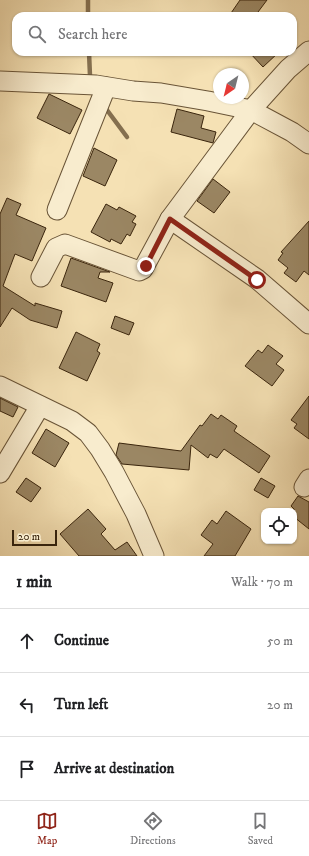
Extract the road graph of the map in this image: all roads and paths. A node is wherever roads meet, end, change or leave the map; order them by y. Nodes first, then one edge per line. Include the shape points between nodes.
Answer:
1 (309, 51) edge
2 (0, 81) edge
3 (106, 87) junction
4 (251, 110) junction
5 (309, 144) edge
6 (57, 210) dead end
7 (170, 219) junction
8 (41, 277) dead end
9 (309, 324) edge
10 (0, 386) edge
11 (40, 406) junction
12 (0, 473) edge
13 (154, 556) edge

1 - 4 street via 288,69
2 - 3 street
3 - 4 street via 161,93
3 - 6 street
4 - 5 street
4 - 7 street
7 - 8 street via 146,266 141,270 65,244 56,248
7 - 9 street via 257,280
10 - 11 street
11 - 12 street
11 - 13 street via 72,421 88,433 100,449 136,514

